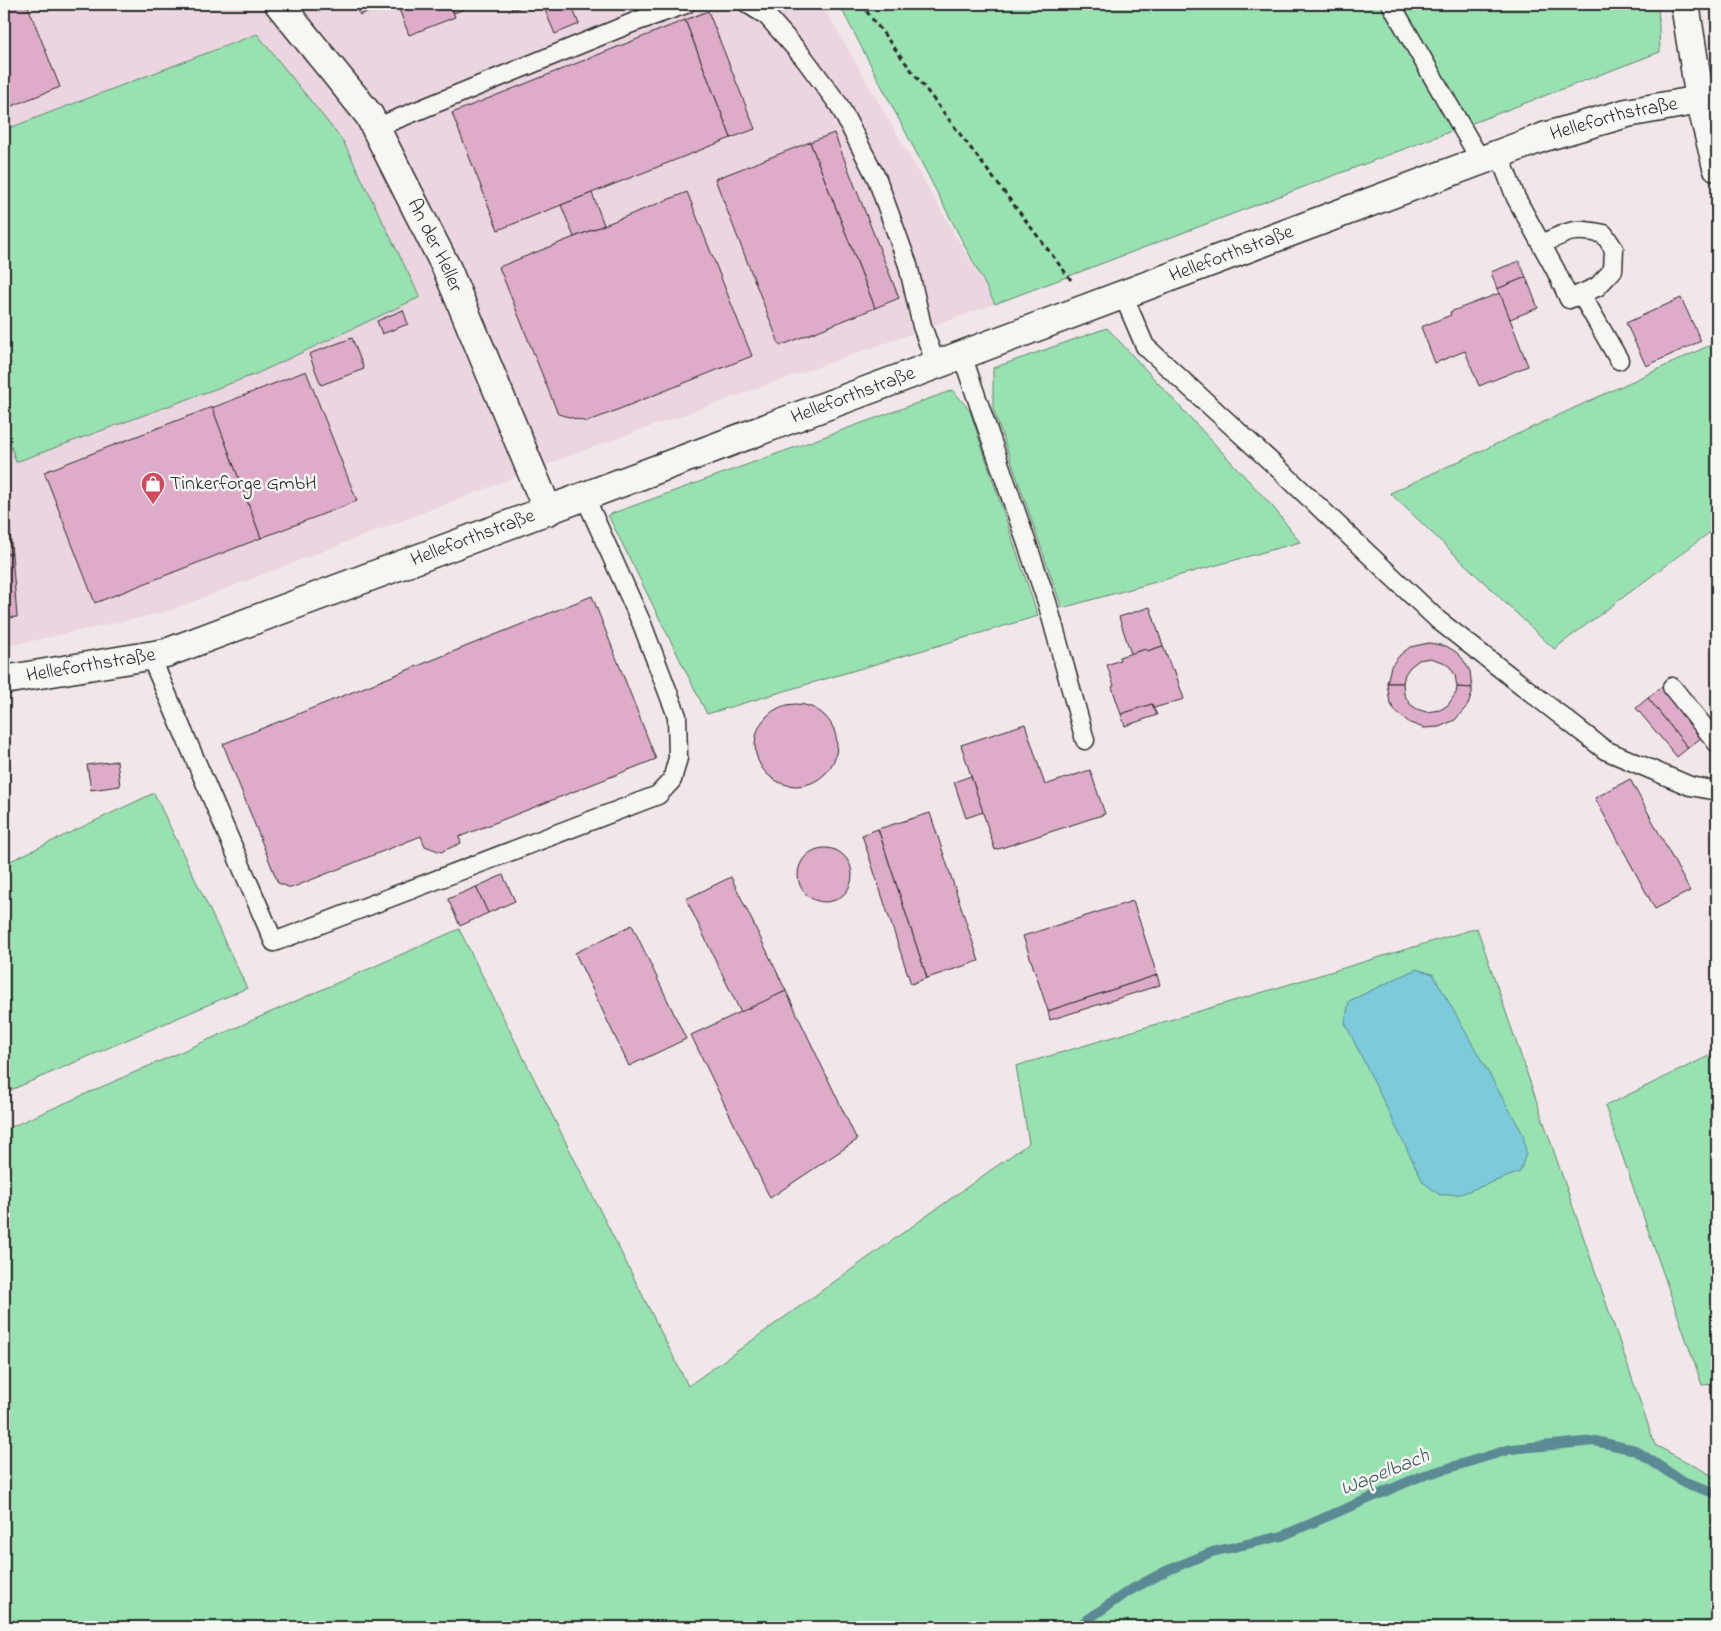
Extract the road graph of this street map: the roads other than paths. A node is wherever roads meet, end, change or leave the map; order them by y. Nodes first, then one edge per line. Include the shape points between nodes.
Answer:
1 (686, 4) edge
2 (748, 4) edge
3 (1391, 4) edge
4 (1685, 4) edge
5 (286, 6) edge
6 (1700, 100) junction
7 (376, 128) junction
8 (1490, 158) junction
9 (1717, 167) edge
10 (1542, 244) junction
11 (1581, 294) junction
12 (1123, 295) junction
13 (962, 355) junction
14 (1619, 360) dead end
15 (936, 365) junction
16 (585, 497) junction
17 (548, 511) junction
18 (150, 655) junction
19 (4, 680) edge
20 (1672, 687) dead end
21 (1085, 740) dead end
22 (1717, 743) edge
23 (1717, 791) edge

1 - 7 lane
2 - 15 lane via 767,16 839,105 878,180 908,266 922,326
3 - 8 lane
4 - 6 street
5 - 7 street, An der Heller
6 - 8 street, Helleforthstraße via 1627,113 1544,137
6 - 9 street
7 - 17 street, An der Heller via 447,269
8 - 10 lane
8 - 12 street, Helleforthstraße
10 - 11 lane via 1569,299
10 - 11 lane via 1567,232 1586,230 1604,234 1614,249 1613,270 1597,287
11 - 14 lane
12 - 13 street, Helleforthstraße
12 - 23 lane via 1145,346 1438,620 1606,750 1690,786
13 - 15 street, Helleforthstraße
13 - 21 lane via 1047,602
15 - 16 street, Helleforthstraße
16 - 17 street, Helleforthstraße
16 - 18 lane via 642,624 677,716 678,758 672,780 658,795 274,942
17 - 18 street, Helleforthstraße via 166,653
18 - 19 street, Helleforthstraße
20 - 22 lane

